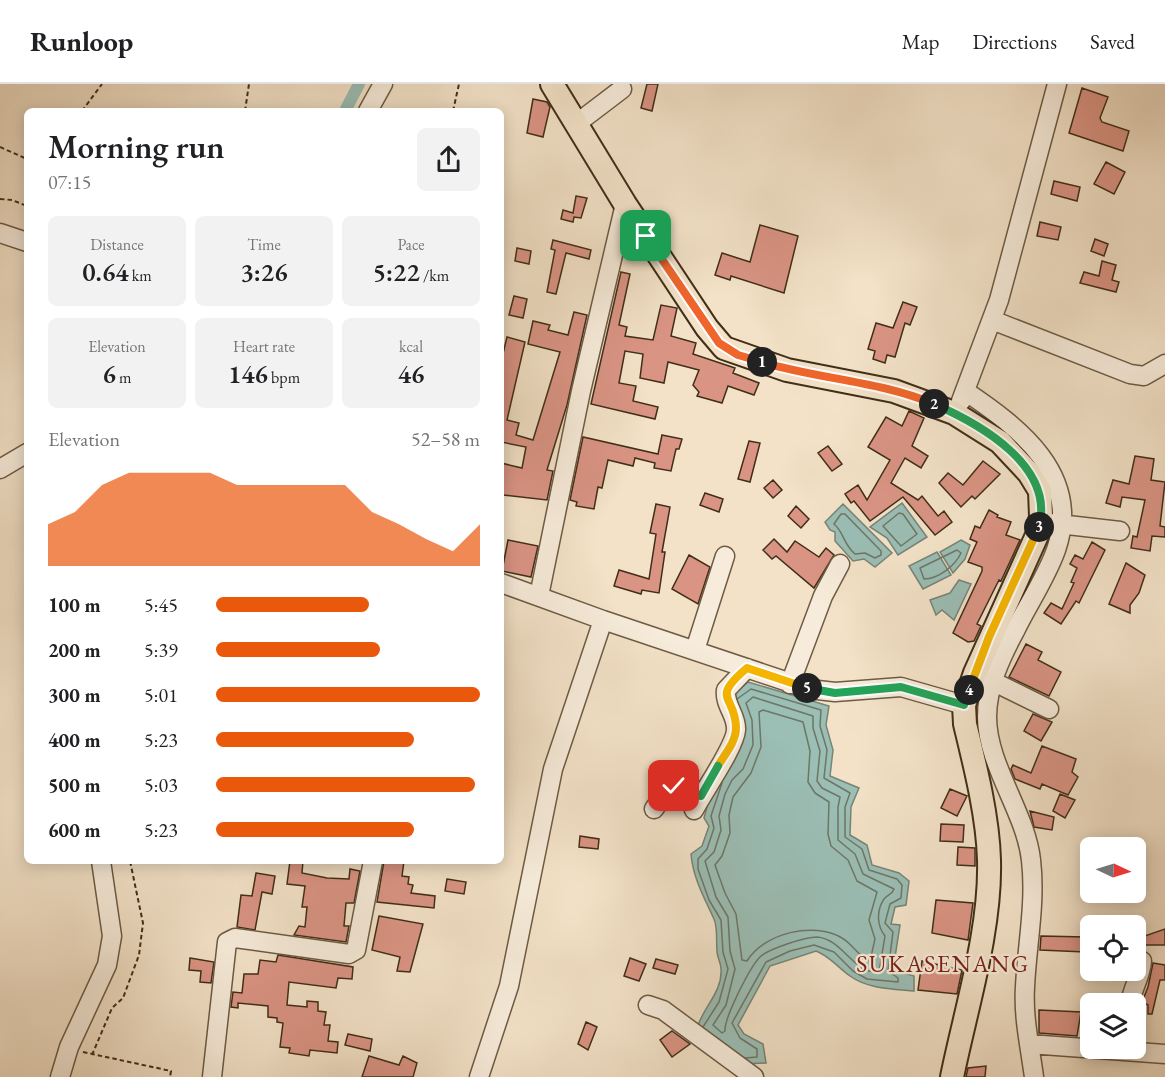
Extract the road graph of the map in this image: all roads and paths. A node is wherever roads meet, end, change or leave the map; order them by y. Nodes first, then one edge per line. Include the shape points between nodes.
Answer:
1 (102, 84) edge
2 (249, 84) edge
3 (383, 84) edge
4 (459, 84) edge
5 (552, 84) edge
6 (1057, 84) edge
7 (622, 89) dead end
8 (84, 108) edge
9 (245, 108) edge
10 (370, 108) edge
11 (454, 108) edge
12 (576, 124) junction
13 (0, 147) edge
14 (24, 158) edge
15 (0, 200) edge
16 (624, 204) junction
17 (24, 205) edge
18 (0, 233) edge
19 (24, 241) edge
20 (992, 320) junction
21 (1165, 364) edge
22 (960, 402) junction
23 (24, 455) edge
24 (0, 469) edge
25 (1052, 523) junction
26 (1120, 531) dead end
27 (725, 556) dead end
28 (840, 564) dead end
29 (504, 584) edge
30 (538, 596) junction
31 (603, 620) junction
32 (694, 650) junction
33 (740, 675) junction
34 (984, 677) junction
35 (790, 684) junction
36 (964, 705) junction
37 (1049, 709) dead end
38 (654, 808) dead end
39 (101, 864) edge
40 (131, 864) edge
41 (372, 864) edge
42 (648, 1005) dead end
43 (1029, 1044) junction
44 (69, 1047) junction
45 (1080, 1047) edge
46 (1146, 1052) edge
47 (1165, 1054) edge
48 (92, 1055) junction
49 (60, 1077) edge
50 (170, 1077) edge
51 (212, 1077) edge
52 (479, 1077) edge
53 (754, 1077) edge
54 (952, 1077) edge
55 (1034, 1077) edge

1 - 8 path
2 - 9 path
3 - 10 street
4 - 11 path
5 - 12 main road
6 - 20 street
7 - 12 street
12 - 16 main road
13 - 14 path
15 - 17 path
16 - 22 main road via 724,348 787,370
16 - 30 street
18 - 19 street
20 - 21 street via 1130,374 1147,375
20 - 22 street
22 - 25 main road via 1029,473
23 - 24 street
25 - 26 street
25 - 34 main road
27 - 32 street
28 - 35 street via 823,596
29 - 30 street
30 - 31 street
31 - 32 street
31 - 52 street via 553,769 509,986
32 - 33 street
33 - 35 street
33 - 38 street via 725,694 734,717 735,735 697,803 670,786
34 - 36 main road
34 - 37 street
34 - 43 street via 988,729 1031,859 1032,920 1024,1004
35 - 36 street via 835,693 901,687
36 - 54 main road via 964,724 988,848 989,884
39 - 44 street via 112,936 107,965
40 - 48 path via 143,923 140,955 123,998 112,1008
41 - 51 street via 357,950 349,954 235,938 227,942
42 - 53 street via 663,1010
43 - 45 street
43 - 55 street
44 - 48 path
44 - 49 street
46 - 47 street
48 - 50 path via 171,1071

